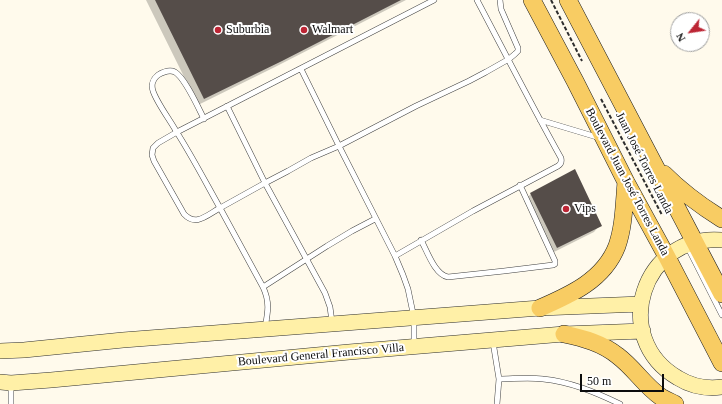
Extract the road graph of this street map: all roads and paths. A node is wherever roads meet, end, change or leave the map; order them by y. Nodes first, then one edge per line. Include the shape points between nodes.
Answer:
1 (434, 0) edge
2 (477, 0) edge
3 (500, 0) edge
4 (532, 0) edge
5 (551, 0) edge
6 (568, 0) edge
7 (509, 59) junction
8 (582, 61) dead end
9 (301, 69) junction
10 (599, 95) dead end
11 (227, 106) junction
12 (204, 118) junction
13 (540, 120) junction
14 (177, 132) junction
15 (605, 140) junction
16 (339, 146) junction
17 (652, 162) junction
18 (265, 182) junction
19 (626, 182) junction
20 (520, 185) junction
21 (220, 208) junction
22 (375, 219) junction
23 (722, 219) edge
24 (664, 220) dead end
25 (422, 240) junction
26 (722, 240) edge
27 (691, 243) junction
28 (395, 256) junction
29 (666, 257) junction
30 (306, 259) junction
31 (263, 287) junction
32 (722, 294) edge
33 (641, 304) junction
34 (540, 308) junction
35 (722, 315) edge
36 (414, 318) junction
37 (332, 324) junction
38 (265, 329) junction
39 (643, 331) junction
40 (564, 334) junction
41 (493, 340) junction
42 (414, 346) junction
43 (0, 351) edge
44 (722, 363) edge
45 (499, 379) junction
46 (5, 382) edge
47 (722, 387) edge
48 (11, 404) edge
49 (497, 404) edge
50 (620, 404) edge
51 (675, 404) edge

1 - 9 lane
2 - 7 lane
3 - 7 lane via 501,9 518,48
4 - 15 main road, Boulevard Juan José Torres Landa
5 - 8 path
6 - 17 main road
7 - 13 lane
7 - 16 lane
9 - 11 lane
9 - 16 lane
10 - 24 path, Juan José Torres Landa
11 - 12 lane
11 - 18 lane
12 - 14 lane
12 - 14 lane via 179,75 174,71 161,73 152,84 153,90
13 - 15 lane
13 - 20 lane via 562,161 558,166
14 - 21 lane
14 - 21 lane via 153,148 154,162 188,218 199,220
15 - 19 main road, Boulevard Juan José Torres Landa
16 - 18 lane
16 - 22 lane
17 - 23 main road via 680,189
17 - 27 main road
18 - 21 lane
18 - 30 lane
19 - 29 main road, Boulevard Juan José Torres Landa
19 - 34 main road via 621,232 609,260 583,287
20 - 25 lane
20 - 25 lane via 555,264 448,277 436,269
21 - 31 lane
22 - 28 lane
22 - 30 lane
25 - 28 lane
26 - 27 main road
27 - 29 main road
27 - 32 main road
27 - 35 lane
28 - 36 lane via 408,289
29 - 33 main road via 650,278
29 - 44 main road, Boulevard Juan José Torres Landa
30 - 31 lane
30 - 37 lane via 328,299
31 - 38 lane via 268,304
33 - 34 main road
33 - 39 main road
34 - 36 main road
36 - 37 main road
36 - 42 lane
37 - 38 main road
38 - 43 main road
39 - 40 main road, Boulevard General Francisco Villa
39 - 47 main road via 654,355 673,375 698,386
40 - 41 main road, Boulevard General Francisco Villa
40 - 51 main road via 606,347 661,397
41 - 42 main road, Boulevard General Francisco Villa
41 - 45 lane
42 - 46 main road, Boulevard General Francisco Villa via 51,380
45 - 49 lane
45 - 50 lane via 542,379 572,384
46 - 48 lane

